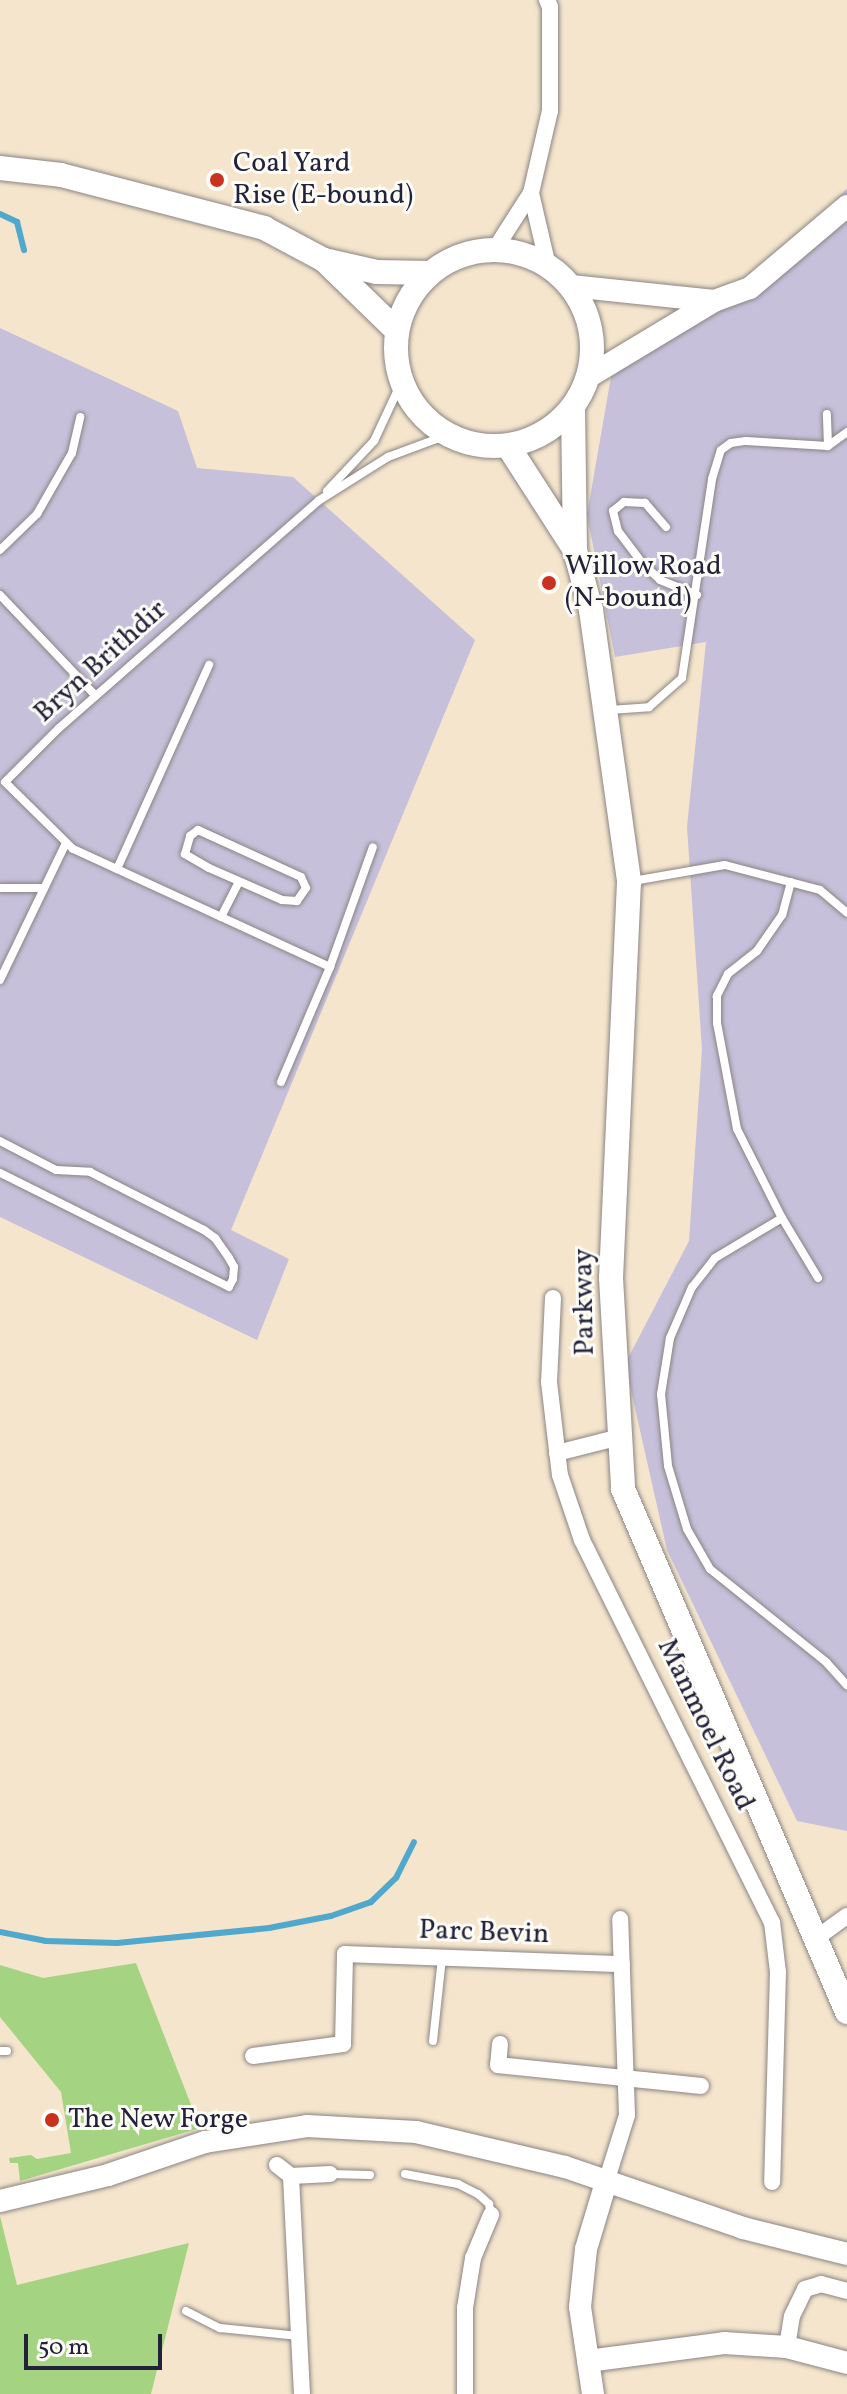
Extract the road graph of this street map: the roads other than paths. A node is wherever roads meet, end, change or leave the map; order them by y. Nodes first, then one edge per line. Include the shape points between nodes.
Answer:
1 (547, 0) edge
2 (0, 168) edge
3 (531, 193) junction
4 (847, 206) edge
5 (495, 249) junction
6 (324, 260) junction
7 (548, 266) junction
8 (430, 273) junction
9 (571, 286) junction
10 (714, 301) junction
11 (396, 330) junction
12 (588, 377) junction
13 (401, 383) junction
14 (573, 407) junction
15 (827, 414) dead end
16 (80, 417) dead end
17 (847, 432) edge
18 (447, 435) junction
19 (508, 446) junction
20 (828, 446) junction
21 (318, 501) junction
22 (666, 527) dead end
23 (0, 550) edge
24 (575, 550) junction
25 (0, 595) edge
26 (697, 595) junction
27 (209, 665) dead end
28 (96, 696) junction
29 (605, 710) junction
30 (66, 843) junction
31 (373, 847) dead end
32 (117, 869) junction
33 (629, 882) junction
34 (791, 882) junction
35 (238, 883) junction
36 (0, 888) edge
37 (44, 888) junction
38 (847, 913) edge
39 (221, 917) junction
40 (330, 967) junction
41 (0, 980) edge
42 (281, 1082) dead end
43 (0, 1141) edge
44 (0, 1173) edge
45 (782, 1218) junction
46 (818, 1278) dead end
47 (553, 1298) dead end
48 (620, 1437) junction
49 (557, 1453) junction
50 (847, 1685) edge
51 (847, 1916) edge
52 (620, 1919) dead end
53 (815, 1939) junction
54 (442, 1957) junction
55 (622, 1964) junction
56 (847, 2012) edge
57 (433, 2041) dead end
58 (500, 2044) dead end
59 (253, 2056) dead end
60 (623, 2081) junction
61 (701, 2086) dead end
62 (277, 2165) dead end
63 (330, 2174) joint
64 (405, 2174) dead end
65 (370, 2175) dead end
66 (291, 2176) junction
67 (607, 2179) junction
68 (772, 2182) dead end
69 (0, 2201) edge
70 (491, 2215) joint
71 (847, 2254) edge
72 (847, 2291) edge
73 (186, 2311) dead end
74 (299, 2336) junction
75 (787, 2347) junction
76 (588, 2361) junction
77 (847, 2363) edge
78 (302, 2394) edge
79 (465, 2394) edge
80 (593, 2394) edge

1 - 3 street via 550,111
2 - 6 main road via 61,175 264,228
3 - 5 street
3 - 7 street
4 - 10 street via 750,288
5 - 7 main road
5 - 8 main road via 472,252
6 - 8 main road via 377,272
6 - 11 main road
7 - 9 main road
8 - 11 main road via 409,299
9 - 10 street
9 - 12 main road via 587,314 593,345
10 - 12 street
11 - 13 main road
12 - 14 main road
13 - 18 main road via 412,404
13 - 21 lane via 374,441
14 - 19 main road via 555,426
14 - 24 main road
15 - 20 lane
16 - 23 lane via 72,453 37,514
17 - 20 lane
18 - 19 main road via 477,445
18 - 21 lane, Bryn Brithdir via 388,457
19 - 24 main road
20 - 26 lane via 763,441 731,443 721,450 712,479
21 - 28 lane, Bryn Brithdir
22 - 26 lane via 645,503 624,502 613,511 618,531 643,564 660,580
24 - 29 main road, Parkway via 591,610
25 - 28 lane
26 - 29 lane via 682,678 649,707
27 - 32 lane
28 - 30 lane, Bryn Brithdir via 5,782
29 - 33 main road, Parkway
30 - 32 lane, Bryn Brithdir
30 - 37 lane
31 - 40 lane
32 - 39 lane, Bryn Brithdir
33 - 34 lane via 725,865
33 - 48 main road, Parkway via 611,1278
34 - 38 lane via 820,890
34 - 45 lane via 782,915 757,951 728,974 717,996 717,1023 737,1129
35 - 35 lane via 185,854 190,836 198,830 261,858 301,877 306,888 297,901 282,900
35 - 39 lane
36 - 37 lane
37 - 41 lane
39 - 40 lane, Bryn Brithdir
40 - 42 lane
43 - 44 lane via 56,1170 90,1172 204,1230 229,1258 233,1279 229,1287
45 - 46 lane
45 - 50 lane via 715,1258 692,1287 670,1338 661,1394 668,1466 687,1529 710,1569
47 - 49 street, Manmoel Road via 549,1382
48 - 49 street
48 - 53 main road, Parkway via 623,1489
49 - 68 street, Manmoel Road via 582,1540 772,1922 778,1972
51 - 53 street
52 - 55 street
53 - 56 main road, Parkway
54 - 55 street, Parc Bevin
54 - 57 lane
54 - 59 street, Parc Bevin via 345,1954 343,2044
55 - 60 street
58 - 60 street via 498,2065
60 - 61 street
60 - 67 street via 627,2115
62 - 66 street
63 - 65 lane
63 - 66 street
64 - 70 lane via 458,2184 489,2204
66 - 74 street
67 - 69 street via 416,2132 307,2126 205,2142 108,2175
67 - 71 street via 743,2228
67 - 76 street via 586,2249 580,2307
70 - 79 street via 473,2258 465,2308
72 - 75 street via 821,2284 805,2289 792,2316
73 - 74 lane via 220,2328
74 - 78 street
75 - 76 street via 724,2343
75 - 77 street
76 - 80 street

